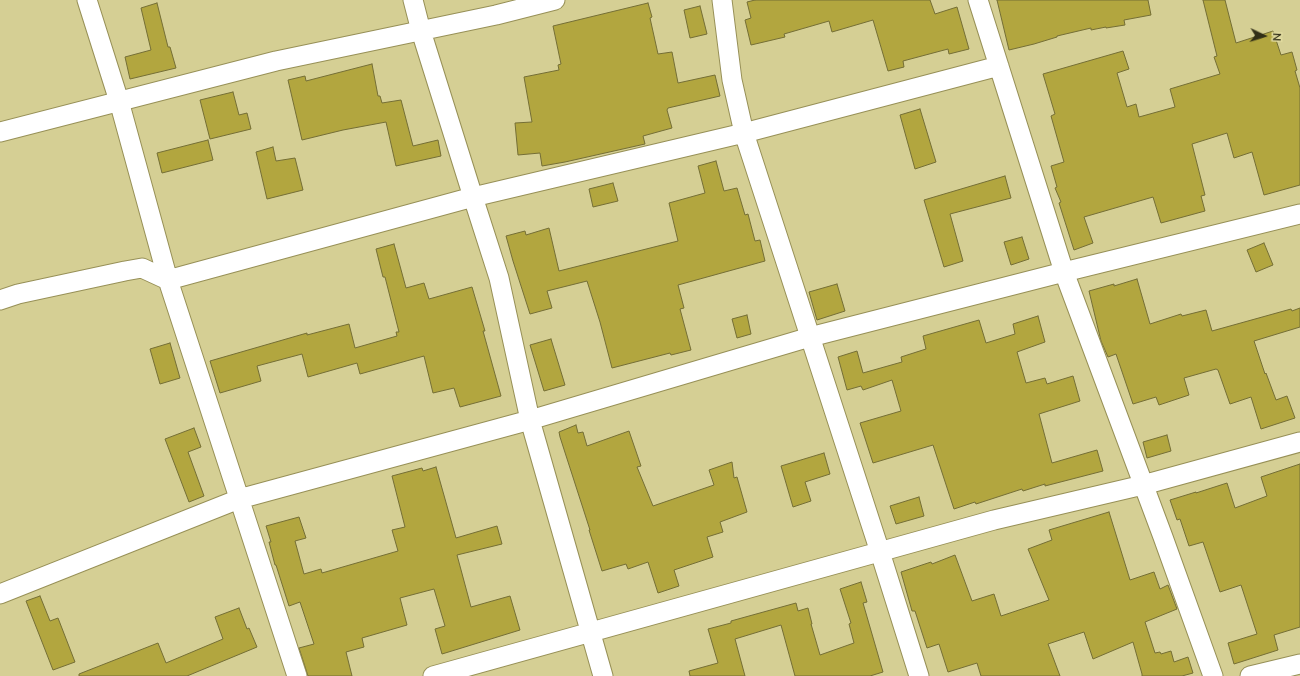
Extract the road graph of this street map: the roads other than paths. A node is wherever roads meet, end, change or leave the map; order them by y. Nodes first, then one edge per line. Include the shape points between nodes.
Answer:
1 (87, 0) edge
2 (413, 0) edge
3 (555, 0) edge
4 (722, 0) edge
5 (978, 0) edge
6 (421, 30) junction
7 (999, 66) junction
8 (119, 101) junction
9 (0, 132) edge
10 (744, 134) junction
11 (473, 197) junction
12 (1300, 214) edge
13 (1064, 272) junction
14 (168, 280) junction
15 (0, 300) edge
16 (810, 338) junction
17 (530, 420) junction
18 (1300, 442) edge
19 (1143, 485) junction
20 (239, 498) junction
21 (880, 552) junction
22 (0, 594) edge
23 (591, 632) junction
24 (1300, 664) edge
25 (297, 676) edge
26 (433, 676) edge
27 (603, 676) edge
28 (919, 676) edge
29 (1213, 676) edge
30 (1250, 676) edge

1 - 8 street
2 - 6 street
3 - 6 street
4 - 10 street via 732,80
5 - 7 street
6 - 8 street via 276,61
6 - 11 street
7 - 10 street
7 - 13 street
8 - 9 street
8 - 14 street
10 - 11 street
10 - 16 street
11 - 14 street
11 - 17 street via 499,278
12 - 13 street
13 - 16 street
13 - 19 street
14 - 15 street via 142,268 125,270
14 - 20 street
16 - 17 street
16 - 21 street
17 - 20 street
17 - 23 street
18 - 19 street
19 - 21 street via 994,520
19 - 29 street
20 - 22 street
20 - 25 street
21 - 23 street
21 - 28 street
23 - 26 street
23 - 27 street
24 - 30 street

